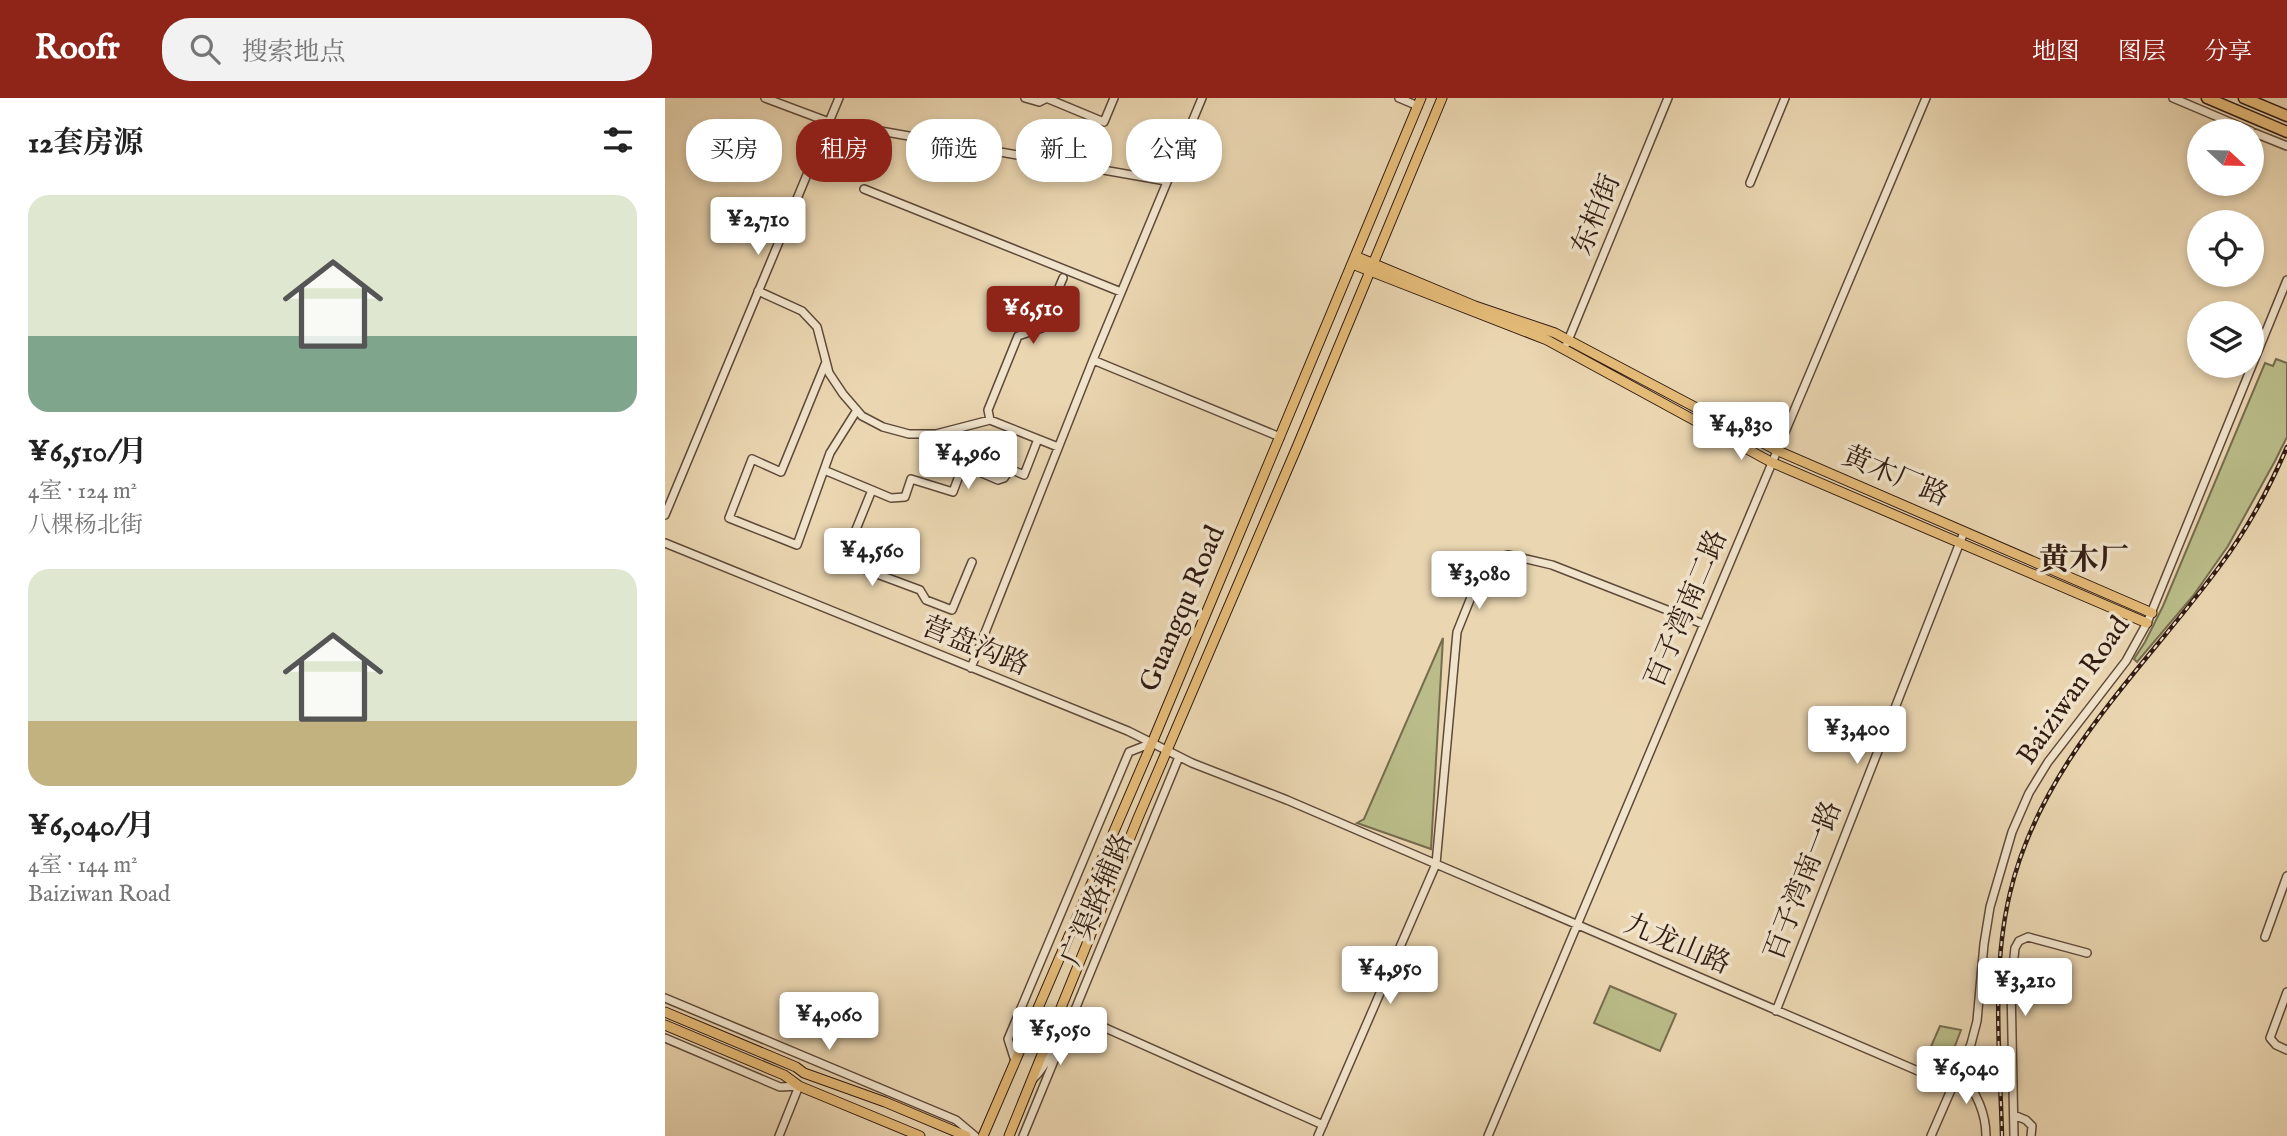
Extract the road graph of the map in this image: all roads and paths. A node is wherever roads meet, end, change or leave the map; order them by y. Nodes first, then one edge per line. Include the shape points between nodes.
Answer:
1 (765, 98) edge
2 (839, 98) edge
3 (1025, 98) edge
4 (1114, 98) edge
5 (1202, 98) edge
6 (1399, 98) edge
7 (1442, 98) edge
8 (1668, 98) edge
9 (1785, 98) edge
10 (1926, 98) edge
11 (2173, 98) edge
12 (2207, 98) edge
13 (2244, 98) edge
14 (1046, 99) edge
15 (1419, 102) edge
16 (2287, 116) edge
17 (821, 119) edge
18 (830, 119) edge
19 (1193, 119) edge
20 (2223, 119) edge
21 (2287, 132) edge
22 (892, 133) edge
23 (2265, 137) edge
24 (2287, 146) edge
25 (1126, 174) edge
26 (804, 182) edge
27 (1166, 182) edge
28 (1751, 183) dead end
29 (864, 189) dead end
30 (1354, 260) junction
31 (1371, 267) junction
32 (1063, 278) dead end
33 (2287, 280) edge
34 (758, 291) junction
35 (1121, 292) junction
36 (1567, 344) junction
37 (1093, 360) junction
38 (826, 362) junction
39 (855, 413) junction
40 (990, 420) junction
41 (1280, 437) junction
42 (1038, 439) junction
43 (843, 441) dead end
44 (1058, 447) junction
45 (1776, 450) junction
46 (1772, 462) junction
47 (824, 470) junction
48 (872, 490) junction
49 (665, 514) edge
50 (1964, 532) junction
51 (665, 543) edge
52 (1960, 543) junction
53 (972, 562) dead end
54 (2152, 613) junction
55 (2147, 623) junction
56 (1703, 624) junction
57 (971, 668) junction
58 (1152, 743) junction
59 (1167, 751) junction
60 (1179, 757) junction
61 (1436, 864) junction
62 (2287, 876) edge
63 (1577, 926) junction
64 (2265, 937) dead end
65 (2087, 953) dead end
66 (2287, 992) edge
67 (665, 998) edge
68 (1776, 1010) junction
69 (665, 1012) edge
70 (1074, 1014) junction
71 (665, 1025) edge
72 (1065, 1034) junction
73 (665, 1038) edge
74 (2287, 1050) edge
75 (1015, 1061) junction
76 (1959, 1071) junction
77 (1031, 1081) junction
78 (799, 1086) junction
79 (1953, 1086) junction
80 (2014, 1115) junction
81 (1323, 1125) junction
82 (779, 1136) edge
83 (920, 1136) edge
84 (966, 1136) edge
85 (975, 1136) edge
86 (983, 1136) edge
87 (1009, 1136) edge
88 (1023, 1136) edge
89 (1318, 1136) edge
90 (1488, 1136) edge
91 (1931, 1136) edge
92 (1986, 1136) edge
93 (2014, 1136) edge
94 (2031, 1136) edge

1 - 17 street
2 - 18 street
3 - 14 street via 1039,103
4 - 14 street via 1104,122
5 - 19 street
6 - 15 street
7 - 31 main road, Guangqu Road
8 - 36 street, 东柏街
9 - 28 street
10 - 45 street, 百子湾南二路
11 - 20 street
12 - 21 highway
13 - 16 highway
15 - 30 main road, Guangqu Road
22 - 25 street
23 - 24 street
26 - 34 street
27 - 35 street
29 - 35 street
30 - 31 main road, 黄木厂路
30 - 41 main road, Guangqu Road
31 - 36 main road, 黄木厂路
31 - 59 main road, Guangqu Road
32 - 40 street via 1042,328 1018,335 988,410
33 - 54 street, Baiziwan Road
34 - 38 street via 802,311 817,327
34 - 49 street
35 - 37 street
36 - 45 main road, 黄木厂路
36 - 46 main road, 黄木厂路
37 - 41 street
37 - 44 street
38 - 39 street
38 - 47 street via 781,472 752,459 729,519 797,545
39 - 40 street via 909,434 936,433
39 - 43 street
39 - 47 street
40 - 42 street
41 - 58 main road, Guangqu Road
42 - 44 street
42 - 48 street via 1024,475 1010,469 998,480 963,465 953,492 911,479 905,497 891,498
44 - 57 street
45 - 46 street, 百子湾南二路
45 - 50 main road, 黄木厂路
46 - 52 main road, 黄木厂路
46 - 56 street, 百子湾南二路
47 - 48 street
48 - 53 street via 846,554 850,564 920,590 926,600 952,610
50 - 52 street, 百子湾南一路
50 - 54 main road, 黄木厂路
51 - 57 street, 营盘沟路
52 - 55 main road, 黄木厂路
52 - 68 street, 百子湾南一路
54 - 55 street, Baiziwan Road
55 - 76 street, Baiziwan Road via 2126,662 2029,793 1990,907 1977,1021
56 - 61 street via 1552,565 1509,555 1486,560 1457,632
56 - 63 street, 百子湾南二路
57 - 58 street, 营盘沟路
58 - 59 street, 营盘沟路
58 - 75 main road, Guangqu Road
58 - 75 street, 广渠路辅路 via 1129,752 1008,1039
59 - 60 street, 营盘沟路
59 - 77 main road, Guangqu Road
60 - 61 street, 营盘沟路
60 - 70 street, 广渠路辅路
61 - 63 street, 九龙山路
61 - 81 street
62 - 64 street
63 - 68 street, 九龙山路
63 - 90 street, 百子湾南二路
65 - 80 street via 2028,937 2015,948 2011,985
66 - 74 street via 2270,1038
67 - 85 street via 956,1120
68 - 79 street, 九龙山路
69 - 84 main road
70 - 72 street, 广渠路辅路
70 - 81 street
71 - 78 main road via 784,1075
72 - 77 street
72 - 88 street, 广渠路辅路
73 - 78 street via 780,1087
75 - 86 main road, Guangqu Road
76 - 79 street, Baiziwan Road
76 - 92 street via 1983,1110
77 - 87 main road, Guangqu Road
78 - 82 street
78 - 83 main road
79 - 91 street, Baiziwan Road
80 - 93 street
80 - 94 street via 2032,1126
81 - 89 street

